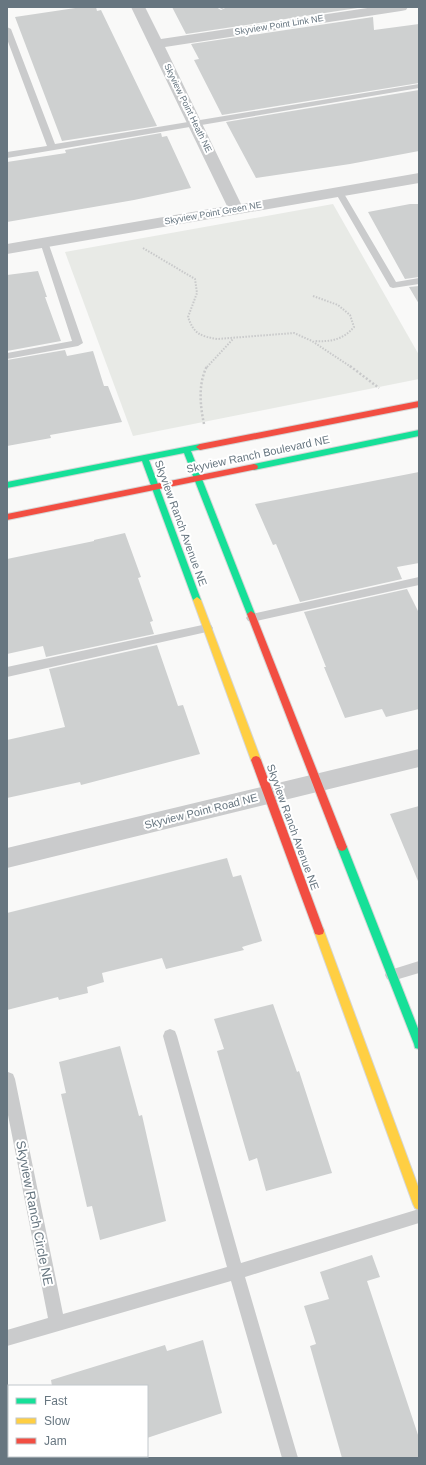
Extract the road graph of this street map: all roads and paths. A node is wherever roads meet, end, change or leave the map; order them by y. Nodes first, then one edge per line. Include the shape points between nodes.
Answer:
1 (138, 7) edge
2 (401, 7) edge
3 (7, 29) edge
4 (157, 44) junction
5 (419, 86) edge
6 (195, 123) junction
7 (52, 147) junction
8 (7, 154) edge
9 (419, 178) edge
10 (339, 192) junction
11 (236, 209) junction
12 (122, 228) junction
13 (44, 242) junction
14 (7, 248) edge
15 (419, 280) edge
16 (313, 296) dead end
17 (234, 339) junction
18 (313, 341) junction
19 (7, 356) edge
20 (382, 390) dead end
21 (419, 404) edge
22 (204, 426) dead end
23 (419, 433) edge
24 (186, 450) junction
25 (145, 458) junction
26 (198, 478) junction
27 (7, 486) edge
28 (155, 487) junction
29 (7, 517) edge
30 (419, 581) edge
31 (252, 618) junction
32 (207, 628) junction
33 (7, 672) edge
34 (419, 758) edge
35 (316, 783) junction
36 (268, 795) junction
37 (7, 858) edge
38 (419, 967) edge
39 (392, 975) junction
40 (170, 1036) dead end
41 (419, 1044) edge
42 (8, 1079) dead end
43 (419, 1204) edge
44 (419, 1216) edge
45 (236, 1272) junction
46 (57, 1323) junction
47 (7, 1338) edge
48 (290, 1458) edge

1 - 4 street, Skyview Point Heath NE
2 - 4 street, Skyview Point Link NE
3 - 7 lane
4 - 6 street, Skyview Point Heath NE
5 - 6 lane
6 - 7 lane
6 - 11 street, Skyview Point Heath NE
7 - 8 lane
9 - 10 street, Skyview Point Green NE
10 - 11 street, Skyview Point Green NE
10 - 15 lane via 393,285
11 - 12 street, Skyview Point Green NE
12 - 13 street, Skyview Point Green NE
12 - 17 path via 126,238 195,278 198,285 197,297 188,317 197,333 212,338
13 - 14 street, Skyview Point Green NE
13 - 19 lane via 78,343
16 - 18 path via 338,305 350,315 354,327 347,336 334,340
17 - 18 path via 295,333
17 - 22 path via 210,362 205,373 200,410
18 - 20 path
21 - 24 street, Skyview Ranch Boulevard NE
23 - 26 street, Skyview Ranch Boulevard NE
24 - 25 street, Skyview Ranch Boulevard NE
24 - 26 street
25 - 27 street, Skyview Ranch Boulevard NE
25 - 28 street, Skyview Ranch Avenue NE
26 - 28 street, Skyview Ranch Boulevard NE
26 - 31 street
28 - 29 street, Skyview Ranch Boulevard NE
28 - 32 street, Skyview Ranch Avenue NE
30 - 31 lane
31 - 35 street
32 - 33 lane
32 - 36 street, Skyview Ranch Avenue NE
34 - 35 street, Skyview Point Road NE
35 - 36 street, Skyview Point Road NE
35 - 39 street
36 - 37 street, Skyview Point Road NE
36 - 43 street, Skyview Ranch Avenue NE
38 - 39 lane
39 - 41 street
40 - 45 lane
42 - 46 lane, Skyview Ranch Circle NE
44 - 45 lane
45 - 46 lane
45 - 48 lane
46 - 47 lane

